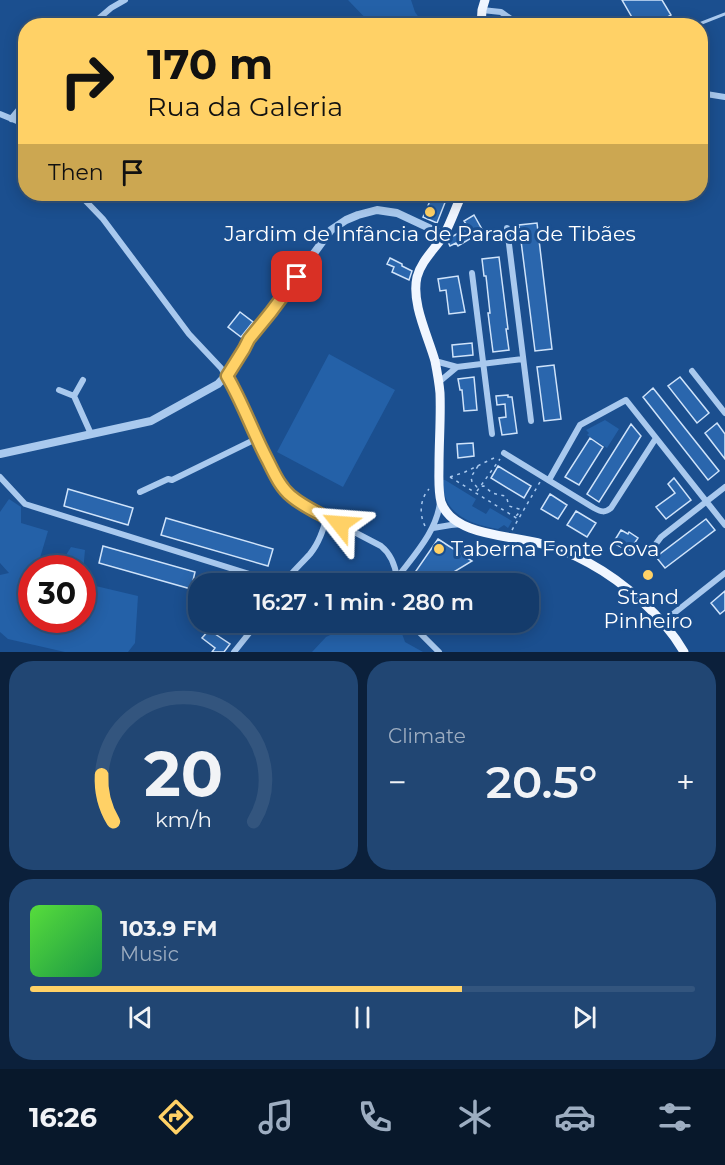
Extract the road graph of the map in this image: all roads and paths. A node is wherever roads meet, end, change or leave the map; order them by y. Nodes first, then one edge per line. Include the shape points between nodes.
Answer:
1 (125, 0) edge
2 (483, 5) edge
3 (725, 14) edge
4 (99, 18) edge
5 (510, 18) edge
6 (708, 21) edge
7 (708, 94) edge
8 (725, 97) edge
9 (18, 111) edge
10 (0, 114) edge
11 (11, 119) junction
12 (18, 122) edge
13 (86, 201) edge
14 (459, 201) edge
15 (507, 228) dead end
16 (444, 235) junction
17 (472, 273) dead end
18 (523, 358) junction
19 (435, 361) junction
20 (484, 364) junction
21 (457, 367) junction
22 (692, 371) dead end
23 (227, 376) junction
24 (82, 380) dead end
25 (439, 382) junction
26 (59, 390) dead end
27 (74, 396) junction
28 (725, 413) edge
29 (531, 421) dead end
30 (91, 434) junction
31 (492, 434) dead end
32 (656, 438) junction
33 (256, 439) junction
34 (504, 453) junction
35 (0, 454) edge
36 (478, 466) junction
37 (0, 477) edge
38 (546, 478) junction
39 (480, 487) junction
40 (725, 488) edge
41 (439, 490) junction
42 (140, 492) dead end
43 (476, 493) junction
44 (706, 502) junction
45 (515, 517) junction
46 (327, 518) junction
47 (518, 519) junction
48 (463, 524) junction
49 (725, 525) edge
50 (432, 530) junction
51 (508, 537) junction
52 (655, 545) dead end
53 (247, 573) edge
54 (291, 573) edge
55 (394, 573) edge
56 (401, 573) edge
57 (725, 573) edge
58 (663, 622) junction
59 (249, 633) edge
60 (420, 633) edge
61 (234, 652) edge
62 (439, 652) edge
63 (684, 652) edge

1 - 4 street
2 - 5 street
3 - 6 lane
7 - 8 street
9 - 11 street
10 - 11 street
11 - 12 street
13 - 23 street via 189,334
14 - 16 main road
15 - 18 street
16 - 19 main road via 420,267 416,286 417,303
16 - 23 street via 397,213 377,210 346,220 331,230 249,339
17 - 20 street
18 - 20 street
18 - 29 street
19 - 21 street
19 - 25 main road
20 - 21 street
20 - 31 street
21 - 25 street
22 - 28 street
23 - 30 street via 151,421
23 - 33 street
24 - 27 street
25 - 41 main road
26 - 27 street
27 - 30 street
30 - 35 street
32 - 38 street via 607,512
32 - 38 street via 626,400 580,425
32 - 44 street
33 - 42 street
33 - 46 street via 281,486
34 - 36 path
34 - 38 street
34 - 39 path
36 - 39 path via 471,479
36 - 43 path via 450,477
37 - 53 street via 24,504
38 - 47 path
39 - 43 path
39 - 45 path via 505,496 509,506 519,509
40 - 44 street
41 - 48 main road via 449,514
41 - 50 street via 439,508
41 - 50 path via 429,489 423,499 422,519
43 - 45 path
44 - 49 street
44 - 52 street
45 - 47 path
46 - 54 street via 311,552
46 - 55 street via 388,551
47 - 51 path
48 - 50 street
48 - 51 main road
50 - 56 street
51 - 58 main road via 543,544 588,562 613,578
57 - 58 street
58 - 63 main road
59 - 61 street
60 - 62 street

